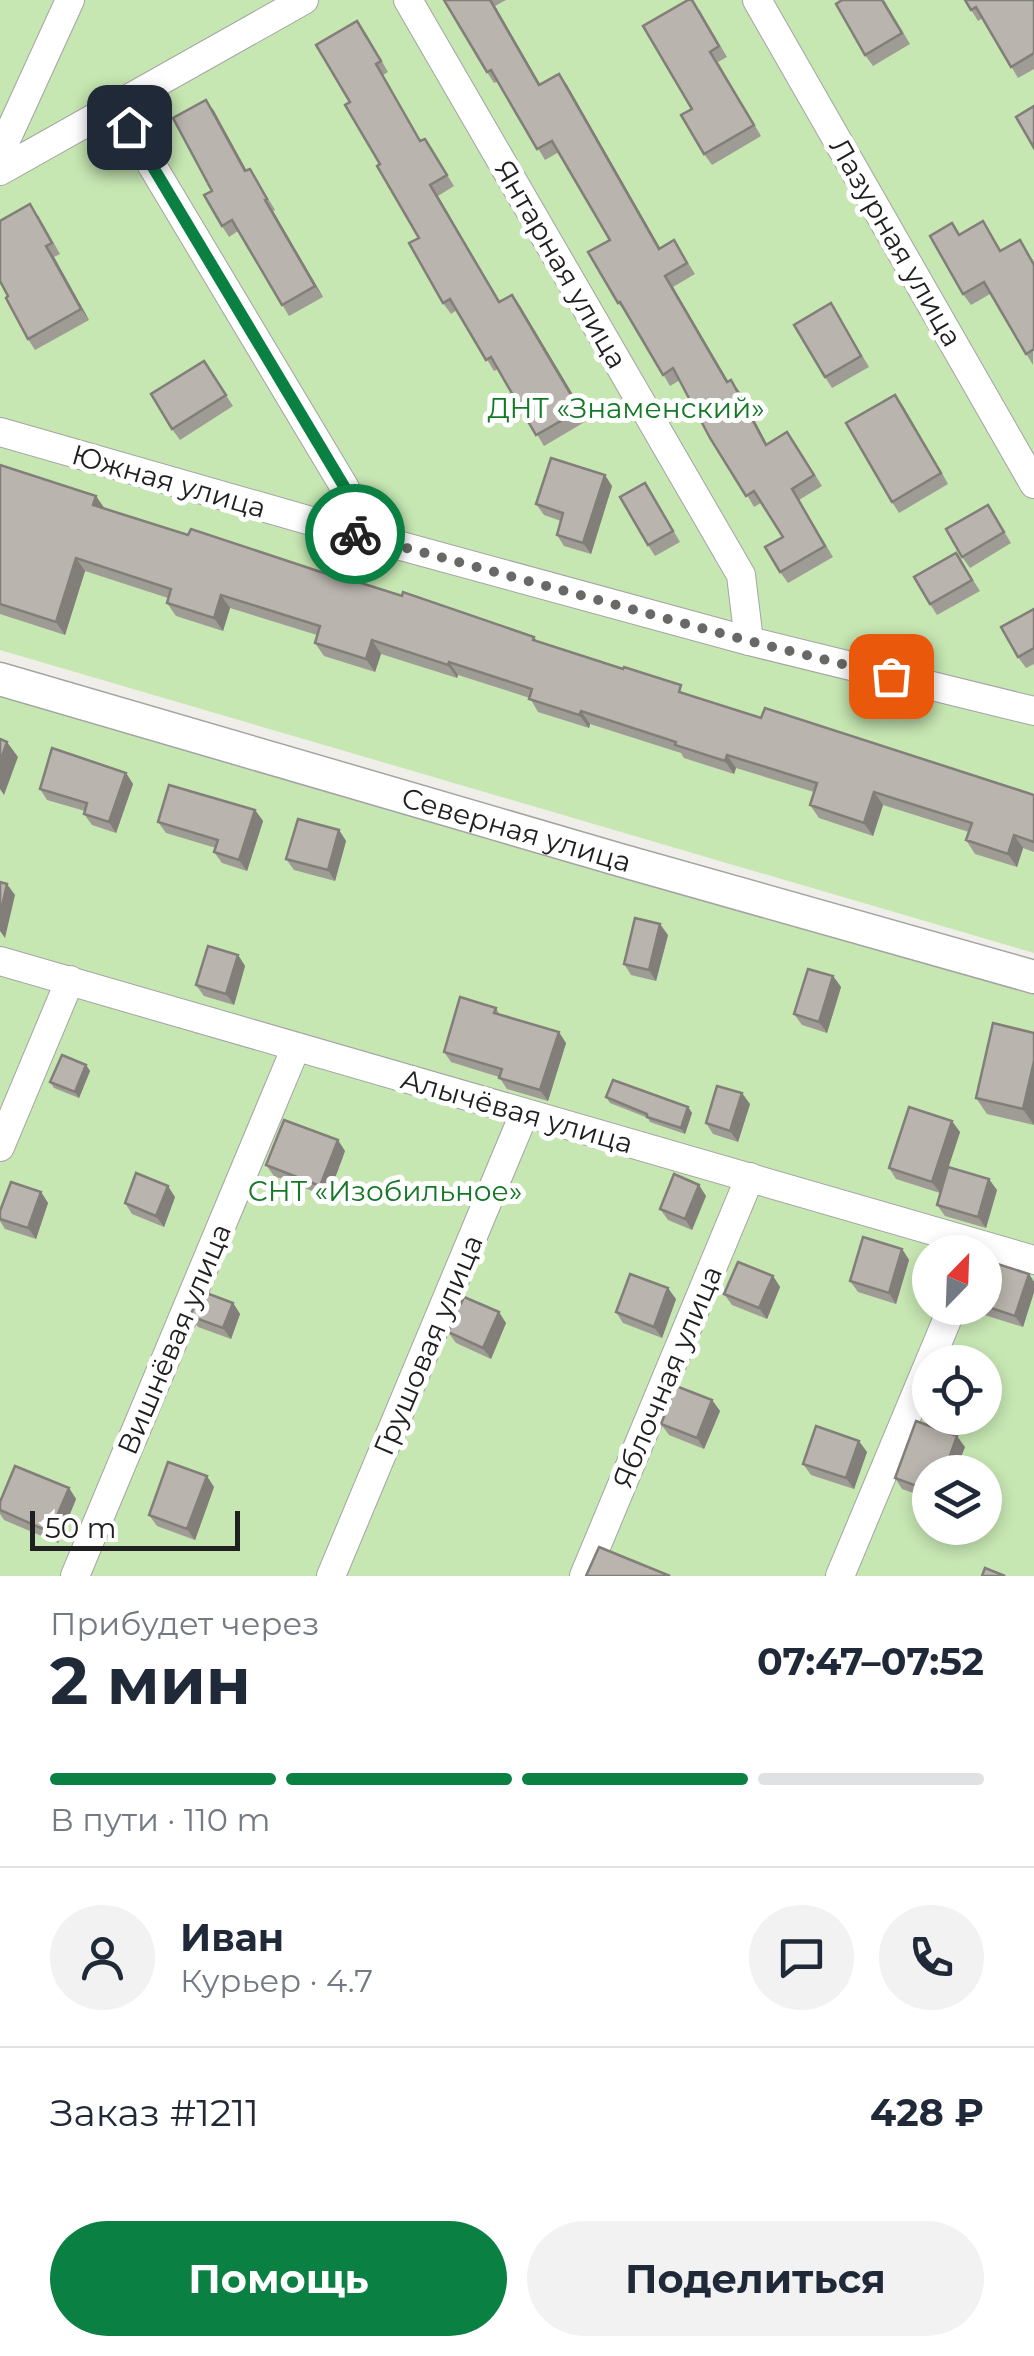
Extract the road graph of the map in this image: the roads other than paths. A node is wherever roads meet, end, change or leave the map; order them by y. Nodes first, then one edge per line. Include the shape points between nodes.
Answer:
1 (70, 0) edge
2 (304, 0) edge
3 (408, 0) edge
4 (758, 0) edge
5 (118, 105) junction
6 (0, 161) edge
7 (0, 171) edge
8 (0, 432) edge
9 (1034, 484) edge
10 (339, 529) junction
11 (749, 641) junction
12 (0, 678) edge
13 (1034, 712) edge
14 (0, 961) edge
15 (1034, 977) edge
16 (70, 980) junction
17 (296, 1047) junction
18 (524, 1114) junction
19 (0, 1147) edge
20 (750, 1177) junction
21 (932, 1235) edge
22 (1002, 1254) edge
23 (1034, 1260) edge
24 (945, 1325) edge
25 (75, 1576) edge
26 (332, 1576) edge
27 (584, 1576) edge
28 (840, 1576) edge

1 - 6 street
2 - 5 street
3 - 11 street, Янтарная улица via 742,575
4 - 9 street, Лазурная улица
5 - 7 street
5 - 10 street via 345,488
8 - 10 street, Южная улица
10 - 11 street, Южная улица
11 - 13 street, Южная улица
12 - 15 street, Северная улица
14 - 16 street, Алычёвая улица
16 - 17 street, Алычёвая улица
16 - 19 street
17 - 18 street, Алычёвая улица
17 - 25 street, Вишнёвая улица
18 - 20 street, Алычёвая улица
18 - 26 street, Грушовая улица
20 - 21 street, Алычёвая улица
20 - 27 street, Яблочная улица
22 - 23 street, Алычёвая улица
24 - 28 street

